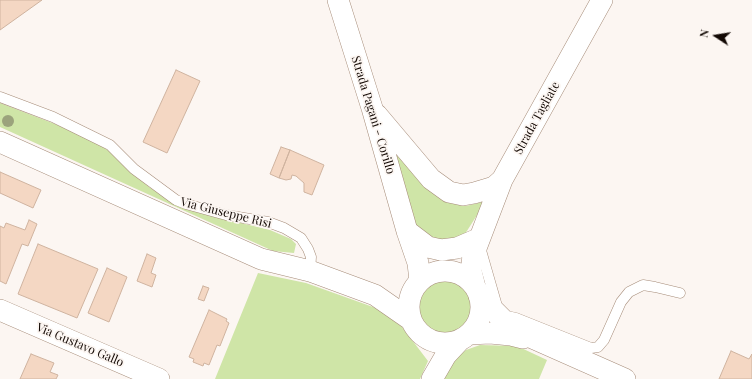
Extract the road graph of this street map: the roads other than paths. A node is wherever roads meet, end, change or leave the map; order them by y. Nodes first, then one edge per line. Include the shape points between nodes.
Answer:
1 (338, 0) edge
2 (602, 0) edge
3 (0, 97) edge
4 (372, 108) junction
5 (0, 142) edge
6 (502, 180) junction
7 (407, 231) junction
8 (478, 239) junction
9 (310, 271) junction
10 (449, 271) junction
11 (417, 284) junction
12 (363, 290) junction
13 (477, 292) junction
14 (680, 293) dead end
15 (0, 310) edge
16 (411, 320) junction
17 (465, 337) junction
18 (434, 341) junction
19 (539, 342) junction
20 (433, 376) edge
21 (159, 379) edge
22 (625, 379) edge

1 - 4 street, Strada Pagani - Corillo
2 - 6 street, Strada Tagliate
3 - 9 lane, Via Giuseppe Risi via 53,117 110,145 134,169 176,200 284,228 301,238 308,249 311,257
4 - 6 street via 431,179 449,192 463,195 474,193 494,186
4 - 7 street, Strada Pagani - Corillo
5 - 9 street, Via Giuseppe Risi via 261,259
6 - 8 street, Strada Tagliate
7 - 8 street via 428,248 441,250 457,248
7 - 10 street, Strada Pagani - Corillo via 423,256
7 - 11 street, Strada Pagani - Corillo via 418,263
8 - 13 street, Strada Tagliate via 471,271
8 - 14 lane via 497,306 507,316 592,348 598,347 604,340 621,302 629,292 643,285
9 - 12 street, Via Giuseppe Risi
10 - 11 street via 438,271 428,275
10 - 13 street, Strada Pagani - Corillo via 468,279
11 - 12 street, Via Giuseppe Risi via 387,292
11 - 16 street, Strada Pagani - Corillo via 410,297
12 - 16 street, Via Giuseppe Risi via 386,302
13 - 17 street via 481,307 479,317
13 - 19 street, Strada Pagani - Corillo via 490,309 505,322
15 - 21 street, Via Gustavo Gallo
16 - 18 street via 416,329
17 - 18 street via 452,342
17 - 19 street via 490,333
17 - 20 street via 446,355
18 - 20 street
19 - 22 street

